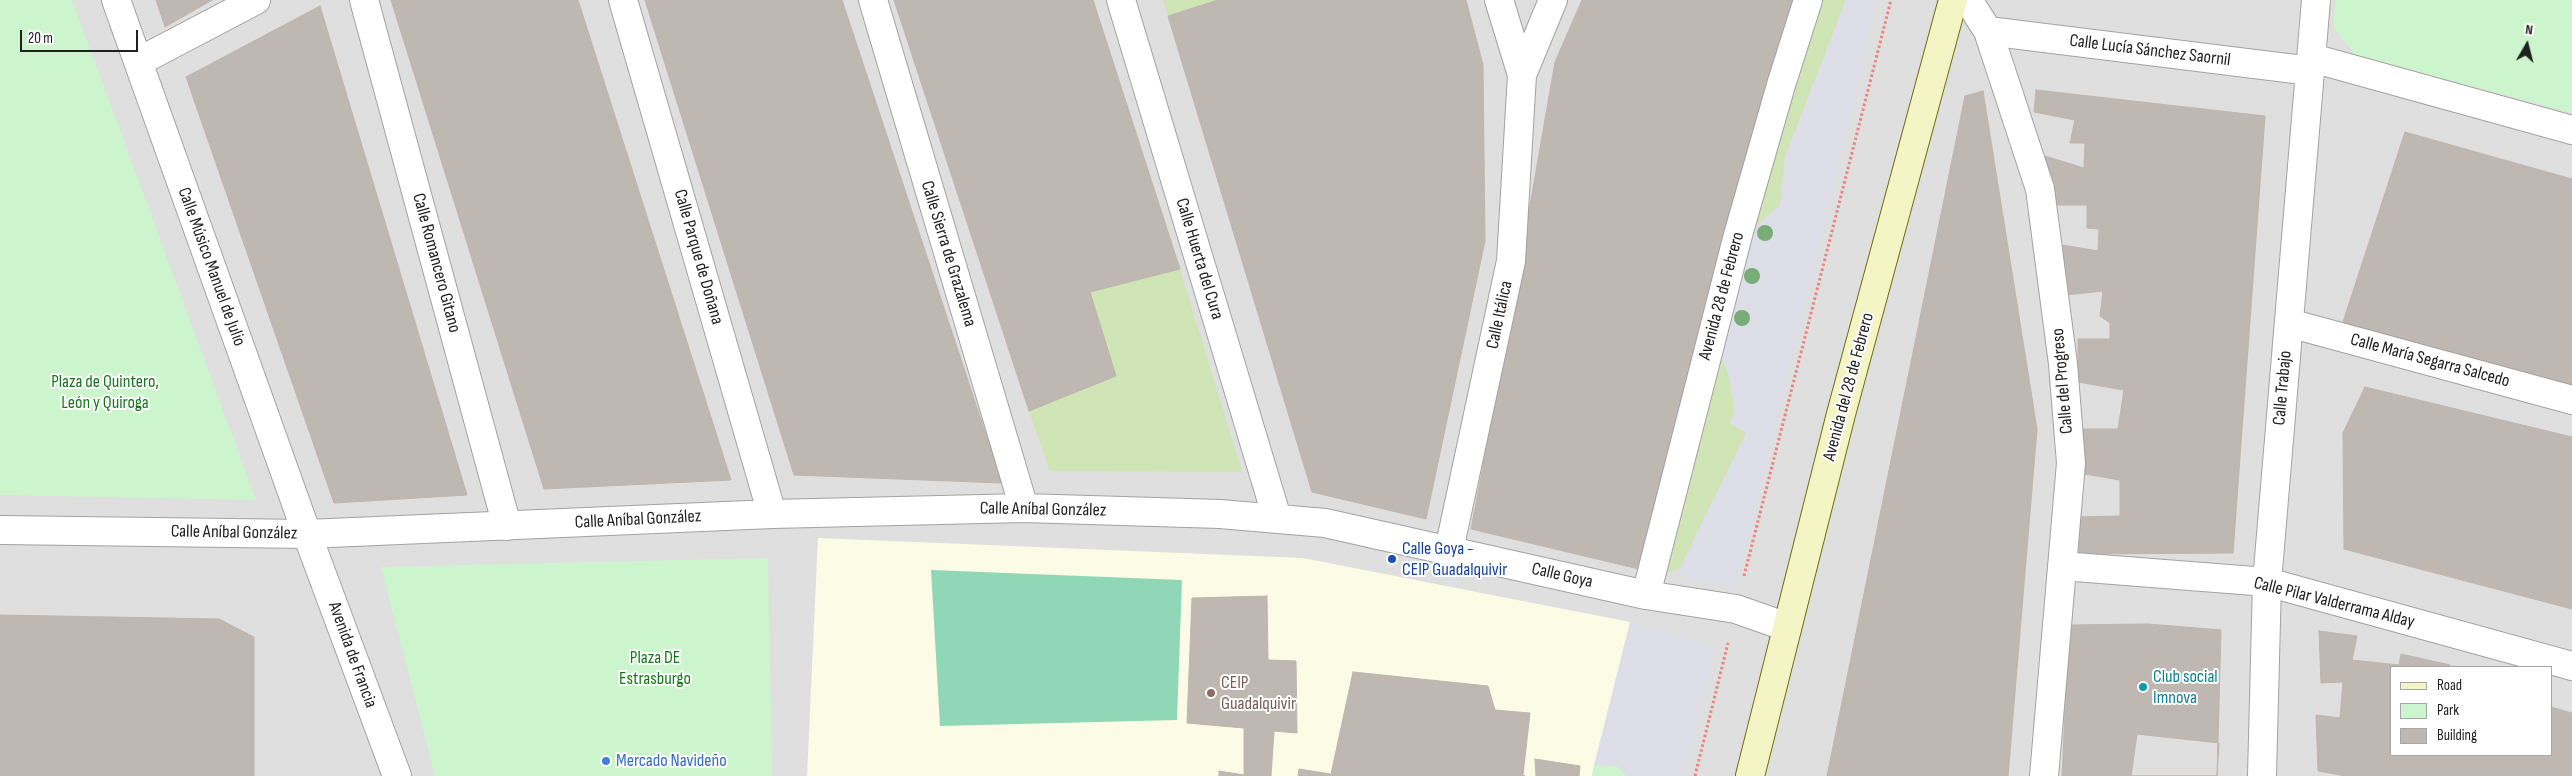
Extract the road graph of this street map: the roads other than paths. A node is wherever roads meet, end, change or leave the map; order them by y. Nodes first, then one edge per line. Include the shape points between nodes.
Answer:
1 (116, 0) edge
2 (256, 0) edge
3 (364, 0) edge
4 (623, 0) edge
5 (873, 0) edge
6 (1121, 0) edge
7 (1500, 0) edge
8 (1553, 0) edge
9 (1808, 0) edge
10 (1953, 0) edge
11 (1968, 0) edge
12 (2316, 0) edge
13 (1988, 31) junction
14 (138, 62) junction
15 (2311, 65) junction
16 (1522, 76) junction
17 (2572, 130) edge
18 (2289, 323) junction
19 (2572, 400) edge
20 (1024, 508) junction
21 (772, 514) junction
22 (1277, 518) junction
23 (507, 526) junction
24 (0, 530) edge
25 (306, 534) junction
26 (1449, 550) junction
27 (2062, 566) junction
28 (2267, 582) junction
29 (1646, 595) junction
30 (1786, 627) junction
31 (2572, 666) edge
32 (397, 776) edge
33 (1750, 776) edge
34 (2044, 776) edge
35 (2262, 776) edge

1 - 14 street, Calle Músico Manuel de Julio
2 - 14 street
3 - 23 street, Calle Romancero Gitano
4 - 21 street, Calle Parque de Doñana
5 - 20 street, Calle Sierra de Grazalema
6 - 22 street, Calle Huerta del Cura
7 - 16 street
8 - 16 street
9 - 29 street, Avenida 28 de Febrero via 1738,235
10 - 30 main road, Avenida del 28 de Febrero
11 - 13 street, Calle del Progreso
12 - 15 street, Calle Trabajo
13 - 15 street, Calle Lucía Sánchez Saornil
13 - 27 street, Calle del Progreso via 2041,198 2063,364 2070,463
14 - 25 street, Calle Músico Manuel de Julio
15 - 17 street, Calle Lucía Sánchez Saornil
15 - 18 street, Calle Trabajo
16 - 26 street, Calle Itálica via 1511,261
18 - 19 street, Calle María Segarra Salcedo
18 - 28 street, Calle Trabajo
20 - 21 street, Calle Aníbal González
20 - 22 street, Calle Aníbal González
21 - 23 street, Calle Aníbal González
22 - 26 street, Calle Goya via 1325,523
23 - 25 street, Calle Aníbal González
24 - 25 street, Calle Aníbal González
25 - 32 street, Avenida de Francia
26 - 29 street, Calle Goya
27 - 28 street, Calle Pilar Valderrama Alday
27 - 34 street, Calle del Progreso
28 - 31 street, Calle Pilar Valderrama Alday
28 - 35 street, Calle Trabajo
29 - 30 street, Calle Goya via 1736,609
30 - 33 main road, Avenida del 28 de Febrero

